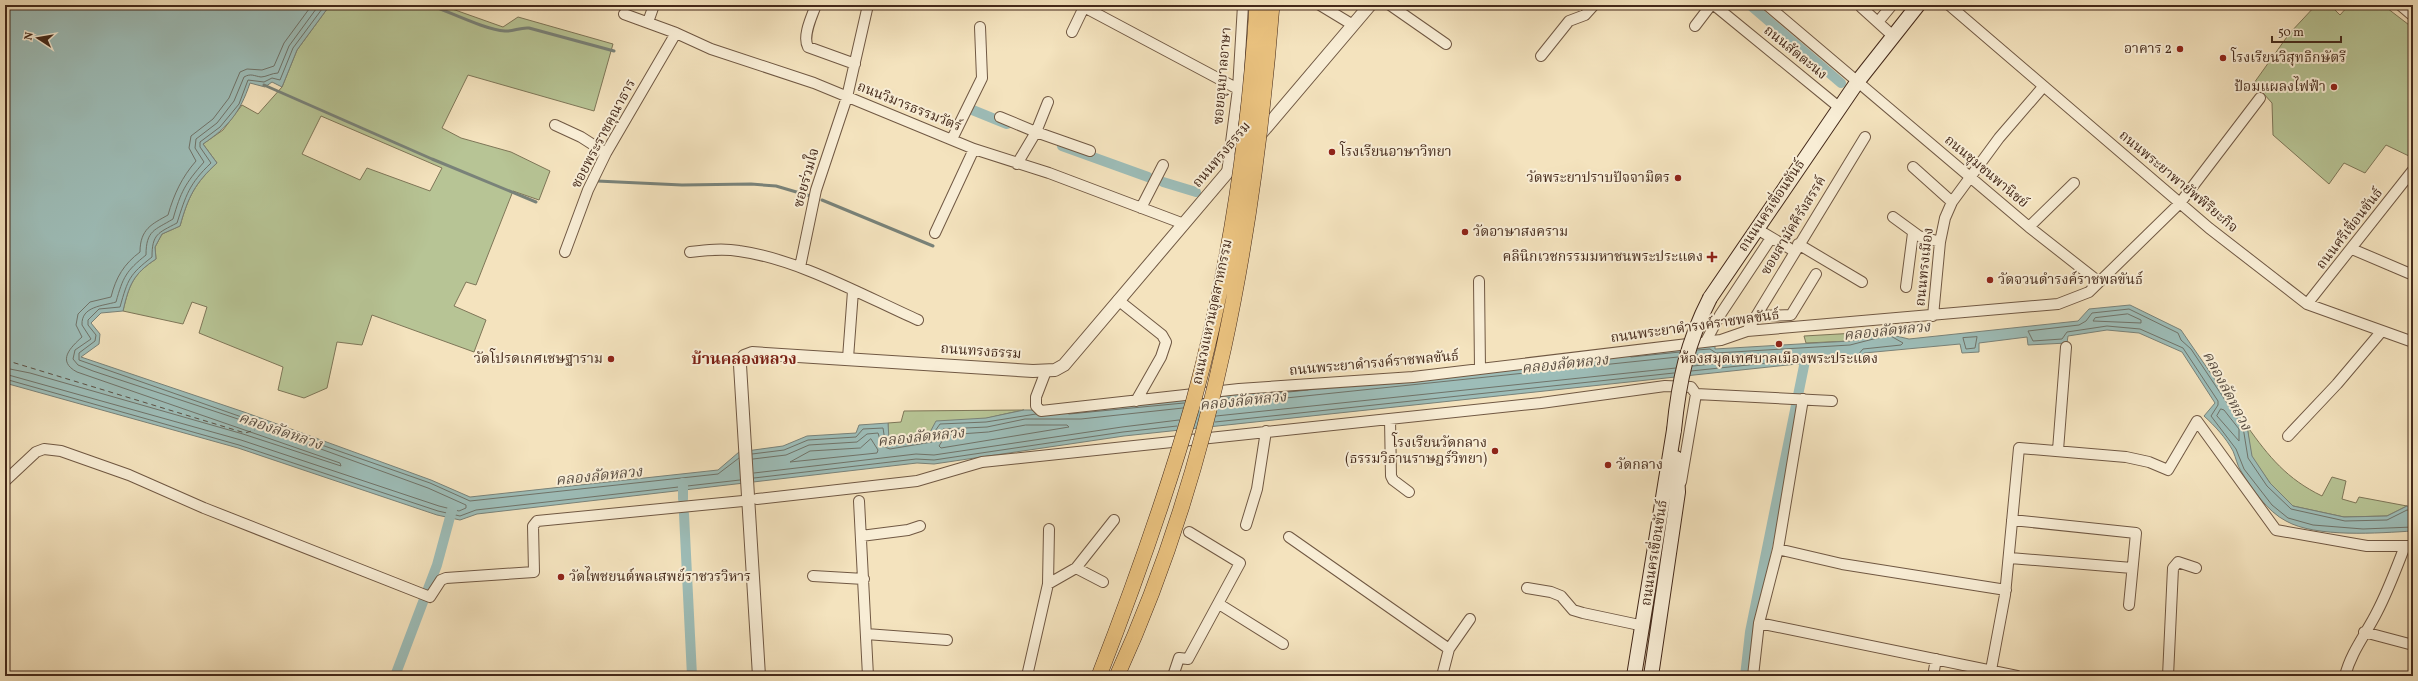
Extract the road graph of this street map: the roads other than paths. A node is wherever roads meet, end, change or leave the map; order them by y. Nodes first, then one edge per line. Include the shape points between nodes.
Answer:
1 (654, 5) edge
2 (816, 5) edge
3 (868, 5) edge
4 (1244, 5) edge
5 (1257, 5) edge
6 (1272, 5) edge
7 (1320, 5) edge
8 (1370, 5) edge
9 (1390, 5) edge
10 (1594, 5) edge
11 (1711, 5) edge
12 (1714, 5) edge
13 (1767, 5) edge
14 (1862, 5) edge
15 (1892, 5) edge
16 (1918, 5) edge
17 (1949, 5) edge
18 (2400, 5) edge
19 (1085, 6) edge
20 (624, 14) dead end
21 (2413, 16) edge
22 (648, 22) junction
23 (1878, 22) junction
24 (1353, 25) junction
25 (1695, 26) dead end
26 (980, 27) dead end
27 (1072, 32) dead end
28 (676, 33) junction
29 (1893, 36) junction
30 (1446, 44) dead end
31 (1540, 56) dead end
32 (855, 64) junction
33 (1858, 81) junction
34 (2044, 87) junction
35 (1238, 88) junction
36 (847, 97) junction
37 (2260, 98) dead end
38 (1048, 102) dead end
39 (1840, 108) junction
40 (1000, 117) dead end
41 (555, 125) dead end
42 (1036, 132) junction
43 (1865, 136) dead end
44 (952, 139) junction
45 (974, 149) junction
46 (1090, 151) dead end
47 (606, 153) junction
48 (1017, 164) junction
49 (1163, 165) dead end
50 (1913, 167) dead end
51 (2413, 170) edge
52 (1227, 173) junction
53 (1970, 178) junction
54 (2074, 184) dead end
55 (1952, 202) junction
56 (2180, 203) junction
57 (1142, 208) junction
58 (1893, 217) dead end
59 (1184, 224) junction
60 (2029, 227) junction
61 (1757, 229) junction
62 (935, 233) dead end
63 (1913, 233) junction
64 (1771, 238) junction
65 (1940, 242) junction
66 (1796, 248) junction
67 (2352, 250) junction
68 (565, 252) dead end
69 (690, 252) dead end
70 (800, 268) junction
71 (1816, 274) dead end
72 (2413, 275) edge
73 (1479, 281) dead end
74 (1862, 282) dead end
75 (2099, 282) junction
76 (1906, 287) dead end
77 (853, 291) junction
78 (1118, 300) junction
79 (2307, 304) junction
80 (1757, 316) junction
81 (1933, 316) junction
82 (918, 320) dead end
83 (1747, 331) junction
84 (2381, 332) junction
85 (1706, 341) junction
86 (2413, 342) edge
87 (2066, 347) dead end
88 (848, 358) junction
89 (1480, 369) junction
90 (1046, 371) junction
91 (1696, 394) junction
92 (1801, 399) junction
93 (1136, 401) junction
94 (1832, 401) dead end
95 (1390, 419) junction
96 (1674, 430) junction
97 (1266, 431) junction
98 (2288, 436) dead end
99 (2058, 450) junction
100 (5, 481) edge
101 (1409, 492) dead end
102 (1678, 492) junction
103 (749, 499) junction
104 (858, 501) dead end
105 (1114, 520) dead end
106 (2012, 520) junction
107 (1246, 525) dead end
108 (920, 526) dead end
109 (1049, 529) dead end
110 (1189, 532) dead end
111 (861, 536) junction
112 (1289, 538) dead end
113 (2409, 546) edge
114 (1778, 549) junction
115 (2010, 558) junction
116 (1076, 568) junction
117 (2132, 568) junction
118 (2196, 568) dead end
119 (813, 576) dead end
120 (864, 579) junction
121 (1103, 582) dead end
122 (1048, 584) junction
123 (1527, 588) dead end
124 (2006, 590) junction
125 (1219, 604) junction
126 (2129, 605) dead end
127 (1470, 619) dead end
128 (1759, 624) junction
129 (1644, 626) junction
130 (2364, 632) junction
131 (866, 634) junction
132 (947, 640) dead end
133 (1283, 644) dead end
134 (2413, 645) edge
135 (1449, 649) junction
136 (1936, 659) junction
137 (1991, 670) junction
138 (759, 676) edge
139 (868, 676) edge
140 (1027, 676) edge
141 (1099, 676) edge
142 (1117, 676) edge
143 (1173, 676) edge
144 (1442, 676) edge
145 (1634, 676) edge
146 (1651, 676) edge
147 (1753, 676) edge
148 (1933, 676) edge
149 (2017, 676) edge
150 (2168, 676) edge
151 (2345, 676) edge

1 - 22 street
2 - 32 street via 806,36 808,46
3 - 32 street, ซอยร่วมใจ
4 - 35 street, ซอยอุนบาลอาษา
5 - 141 main road, ถนนวงแหวนอุตสาหกรรม, bridge via 1246,125 1232,223 1195,394 1165,496 1132,592
6 - 142 main road, ถนนวงแหวนอุตสาหกรรม, bridge via 1264,97 1248,216 1218,370 1170,542
7 - 24 street
8 - 24 street, ถนนทรงธรรม
9 - 30 street
10 - 31 street via 1584,15 1569,22
11 - 25 street
12 - 39 street, ถนนสัตตะนง
13 - 33 street, ถนนชุมชนพานิชย์
14 - 23 street via 1861,7
15 - 23 street
16 - 29 main road, ถนนนครเขื่อนขันธ์
17 - 34 street, ถนนพระยาพายัพพิริยะกิจ
18 - 21 street
19 - 27 street
19 - 35 street
20 - 22 street, ถนนวิมารธรรมวัตร์
22 - 28 street, ถนนวิมารธรรมวัตร์
23 - 29 street
24 - 52 street, ถนนทรงธรรม
26 - 44 street via 982,78
28 - 36 street, ถนนวิมารธรรมวัตร์ via 711,49 814,83
28 - 47 street, ซอยพระราชคุณาธาร
29 - 33 main road, ถนนนครเขื่อนขันธ์
32 - 36 street, ซอยร่วมใจ
33 - 39 main road, ถนนนครเขื่อนขันธ์
33 - 53 street, ถนนชุมชนพานิชย์
34 - 53 street, ถนนทรงเมือง via 1998,138
34 - 56 street, ถนนพระยาพายัพพิริยะกิจ
35 - 52 street, ซอยอุนบาลอาษา
36 - 44 street, ถนนวิมารธรรมวัตร์
36 - 70 street, ซอยร่วมใจ via 816,190
37 - 56 street, ถนนพระยาดำรงค์ราชพลขันธ์
38 - 42 street
39 - 61 main road, ถนนนครเขื่อนขันธ์
40 - 42 street
41 - 47 street
42 - 46 street
42 - 48 street
43 - 66 street, ซอยสามัคคีรังสรรค์
44 - 45 street, ถนนวิมารธรรมวัตร์
45 - 48 street, ถนนวิมารธรรมวัตร์
45 - 62 street
47 - 68 street, ซอยพระราชคุณาธาร via 588,190
48 - 57 street, ถนนวิมารธรรมวัตร์ via 1049,173
49 - 57 street
50 - 55 street
51 - 67 street, ถนนศรีเขื่อนขันธ์
52 - 59 street, ถนนทรงธรรม
53 - 55 street, ถนนทรงเมือง
53 - 60 street, ถนนชุมชนพานิชย์
54 - 60 street
55 - 65 street, ถนนทรงเมือง via 1945,218
56 - 75 street, ถนนพระยาดำรงค์ราชพลขันธ์
56 - 79 street, ถนนพระยาพายัพพิริยะกิจ
57 - 59 street, ถนนวิมารธรรมวัตร์
58 - 63 street
59 - 78 street, ถนนทรงธรรม
60 - 75 street, ถนนชุมชนพานิชย์
61 - 64 street
61 - 96 main road, ถนนนครเขื่อนขันธ์, bridge via 1710,298 1692,336 1685,358
63 - 65 street
63 - 76 street
64 - 66 street
64 - 85 street via 1720,315
65 - 81 street, ถนนทรงเมือง
66 - 74 street
66 - 80 street, ซอยสามัคคีรังสรรค์
67 - 72 street
67 - 79 street, ถนนศรีเขื่อนขันธ์
69 - 70 street via 724,249 740,251
70 - 77 street
71 - 80 street via 1791,315
73 - 89 street
75 - 81 street, ถนนพระยาดำรงค์ราชพลขันธ์ via 2089,292 2058,304
77 - 82 street
77 - 88 street
78 - 90 street, ถนนทรงธรรม via 1064,365
78 - 93 street via 1162,335 1166,342 1161,357
79 - 84 street, ถนนพระยาพายัพพิริยะกิจ
80 - 83 street, ซอยสามัคคีรังสรรค์
81 - 83 street, ถนนพระยาดำรงค์ราชพลขันธ์
83 - 85 street, ถนนพระยาดำรงค์ราชพลขันธ์ via 1721,340
84 - 86 street, ถนนพระยาพายัพพิริยะกิจ
84 - 98 street
85 - 89 street, ถนนพระยาดำรงค์ราชพลขันธ์
87 - 99 street
88 - 90 street, ถนนทรงธรรม
88 - 103 street, ถนนทรงธรรม via 752,353 744,356 740,365
89 - 93 street, ถนนพระยาดำรงค์ราชพลขันธ์ via 1412,377 1240,389
90 - 93 street, ถนนพระยาดำรงค์ราชพลขันธ์ via 1036,397 1036,406 1042,411
91 - 92 street
91 - 95 street via 1691,387 1665,386
91 - 102 street
92 - 94 street
92 - 114 street
95 - 97 street
95 - 101 street via 1391,476
96 - 102 main road, ถนนนครเขื่อนขันธ์
96 - 129 main road, ถนนนครเขื่อนขันธ์
97 - 103 street via 982,462 917,481
97 - 107 street via 1258,489
99 - 106 street via 2019,448
99 - 113 street via 2126,457 2149,462 2168,470 2197,421 2276,530 2367,546
100 - 103 street via 36,452 44,449 61,451 129,475 204,508 430,597 441,580 446,578 534,572 533,526 537,521
102 - 146 main road, ถนนนครเขื่อนขันธ์
103 - 138 street, ถนนทรงธรรม
104 - 111 street
105 - 116 street
106 - 115 street
106 - 117 street via 2136,532
108 - 111 street
109 - 122 street
110 - 125 street via 1240,563
111 - 120 street
112 - 135 street
113 - 130 street via 2386,596
114 - 124 street via 1842,564
114 - 128 street
115 - 117 street
115 - 124 street
116 - 121 street
116 - 122 street
117 - 126 street
118 - 150 street via 2178,562 2173,568
119 - 120 street
120 - 131 street
122 - 140 street
123 - 129 street via 1561,596 1573,610 1583,614
124 - 137 street
125 - 133 street
125 - 143 street via 1188,660 1179,658
127 - 135 street
128 - 136 street
128 - 147 street
129 - 145 main road, ถนนนครเขื่อนขันธ์
130 - 134 street
130 - 151 street
131 - 132 street
131 - 139 street
135 - 144 street
136 - 137 street
136 - 148 street
137 - 149 street

